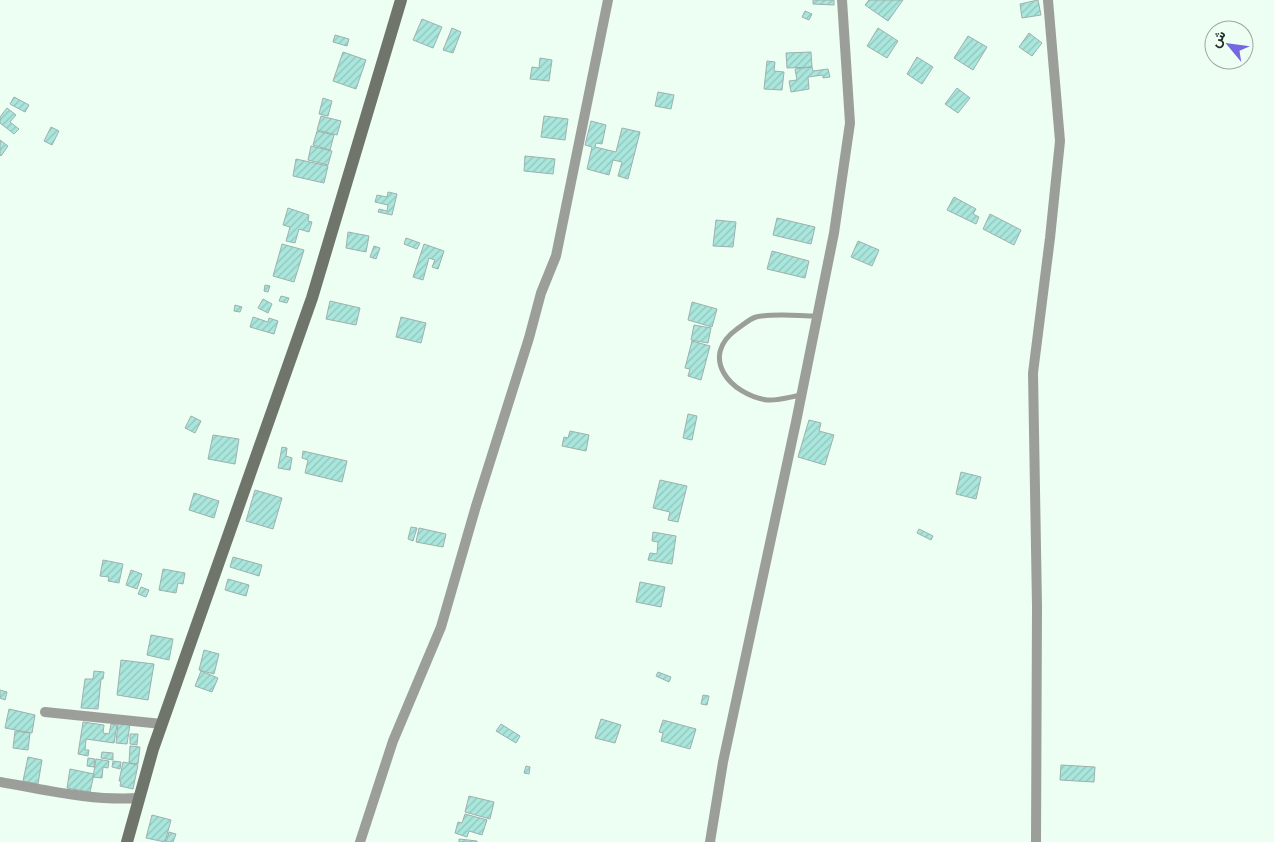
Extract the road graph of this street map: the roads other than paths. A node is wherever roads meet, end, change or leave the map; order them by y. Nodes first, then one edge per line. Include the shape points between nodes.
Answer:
1 (401, 0) edge
2 (608, 0) edge
3 (842, 0) edge
4 (1048, 0) edge
5 (817, 316) junction
6 (802, 395) junction
7 (45, 712) dead end
8 (162, 724) junction
9 (0, 782) edge
10 (139, 798) junction
11 (127, 842) edge
12 (360, 842) edge
13 (710, 842) edge
14 (1036, 842) edge

1 - 8 street via 312,298
2 - 12 street via 556,256 541,293 441,627 393,741
3 - 5 street via 850,123 834,233
4 - 14 street via 1060,141 1033,373 1037,606
5 - 6 street
5 - 6 lane via 754,318 727,336 720,350 718,362 728,380 748,394 767,400
6 - 13 street via 723,762
7 - 8 street
8 - 10 street
9 - 10 street via 95,799
10 - 11 street

